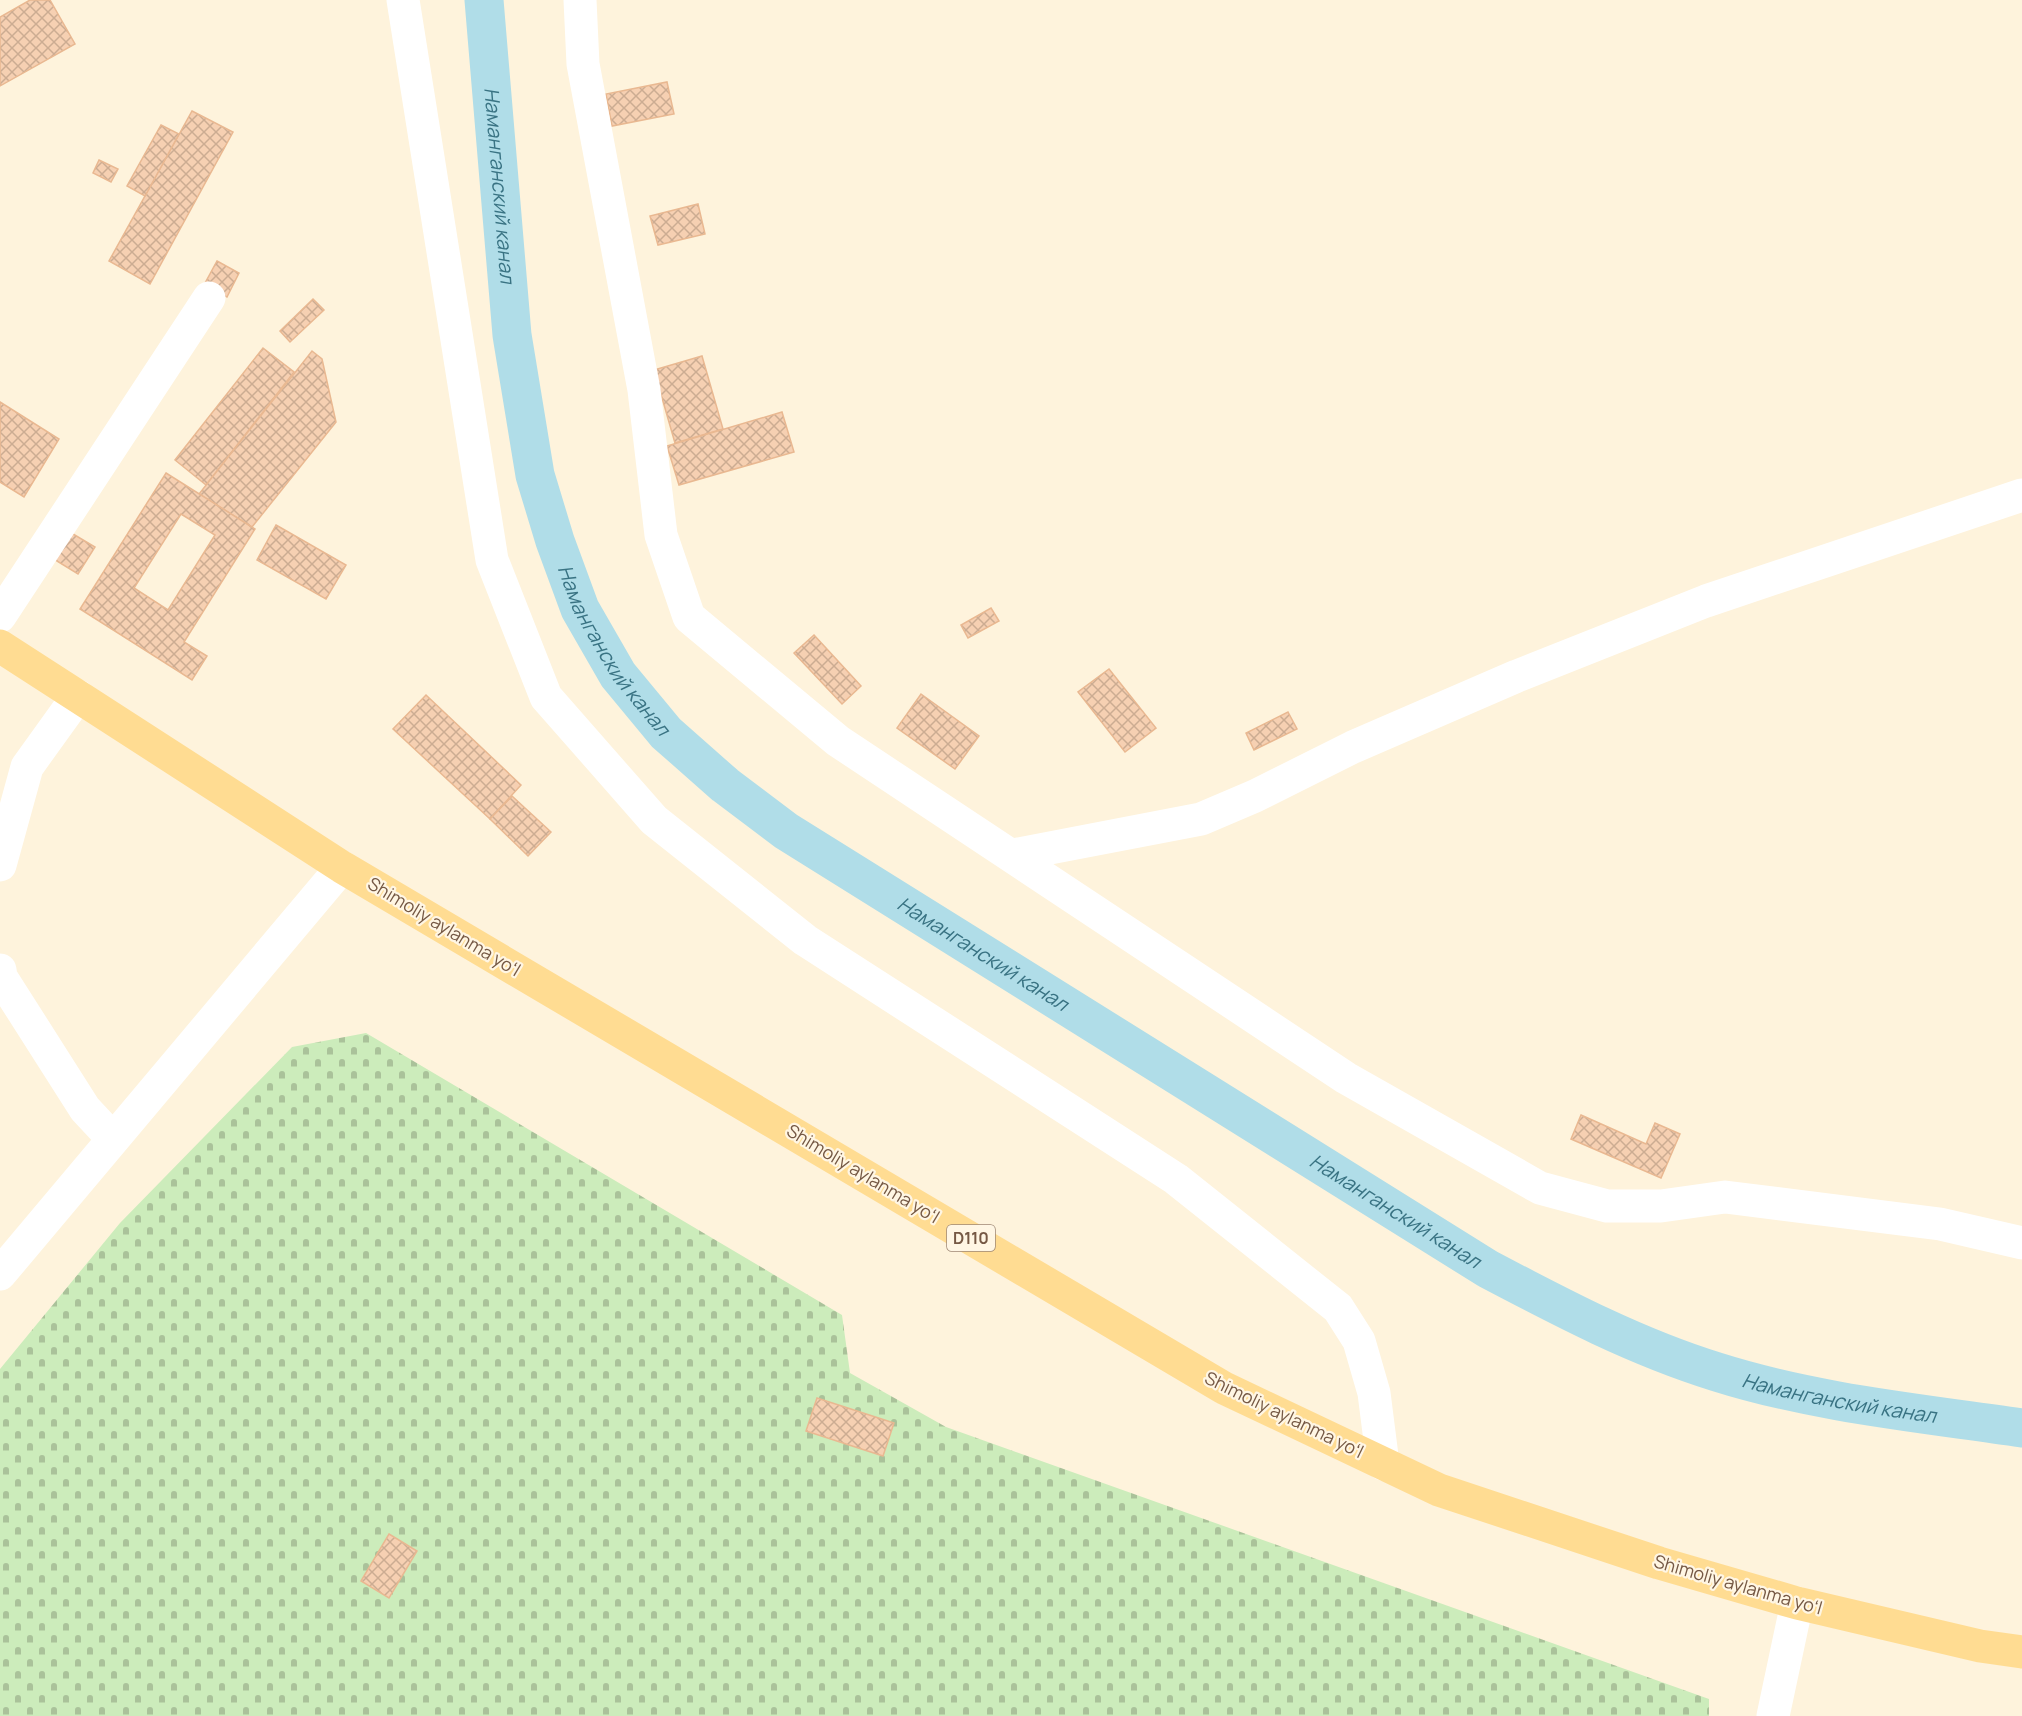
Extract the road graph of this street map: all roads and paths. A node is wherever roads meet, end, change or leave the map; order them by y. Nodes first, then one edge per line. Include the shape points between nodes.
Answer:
1 (403, 0) edge
2 (580, 0) edge
3 (209, 298) dead end
4 (2022, 495) edge
5 (0, 616) edge
6 (0, 646) edge
7 (78, 696) junction
8 (1013, 855) junction
9 (0, 865) edge
10 (342, 867) junction
11 (0, 970) edge
12 (113, 1139) junction
13 (2022, 1243) edge
14 (0, 1274) edge
15 (1383, 1464) junction
16 (1797, 1603) junction
17 (2022, 1652) edge
18 (1773, 1716) edge

1 - 15 street via 492,560 546,697 654,820 805,940 1176,1179 1338,1308 1362,1351 1374,1393
2 - 8 street via 583,64 644,390 661,535 689,617 838,741
3 - 5 street
4 - 8 street via 1706,601 1528,671 1201,819
6 - 7 main road, Shimoliy aylanma yoʻl / D110
7 - 9 street via 27,767
7 - 10 main road, Shimoliy aylanma yoʻl / D110
8 - 13 street via 1346,1078 1540,1188 1607,1206 1661,1206 1725,1197 1940,1224
10 - 12 street
10 - 15 main road, Shimoliy aylanma yoʻl / D110 via 1224,1388
11 - 12 street via 86,1109
12 - 14 street
15 - 16 main road, Shimoliy aylanma yoʻl / D110 via 1438,1490 1659,1563
16 - 17 main road, Shimoliy aylanma yoʻl / D110 via 1980,1646
16 - 18 street

